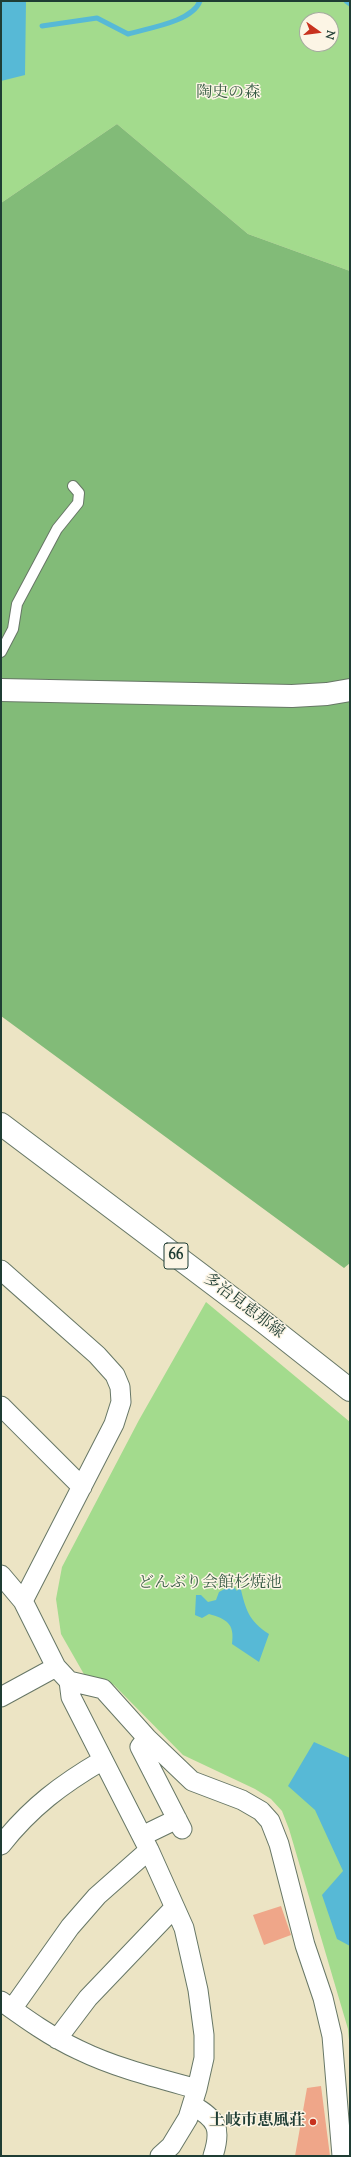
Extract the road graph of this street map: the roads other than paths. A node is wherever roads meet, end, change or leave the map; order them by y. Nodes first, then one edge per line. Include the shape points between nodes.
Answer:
1 (74, 486) dead end
2 (1, 652) edge
3 (1, 690) edge
4 (350, 690) edge
5 (1, 1124) edge
6 (1, 1270) edge
7 (350, 1390) edge
8 (1, 1406) edge
9 (82, 1487) junction
10 (1, 1575) edge
11 (23, 1601) junction
12 (56, 1667) junction
13 (69, 1681) junction
14 (1, 1697) edge
15 (147, 1738) junction
16 (103, 1760) junction
17 (145, 1843) junction
18 (1, 1845) edge
19 (174, 1908) junction
20 (7, 2005) edge
21 (57, 2039) junction
22 (195, 2097) junction
23 (160, 2156) edge
24 (213, 2156) edge
25 (342, 2156) edge

1 - 2 lane via 79,493 78,503 57,529 17,604 13,629
3 - 4 main road via 292,696
5 - 7 main road, 多治見恵那線 / 66
6 - 9 street via 116,1375 121,1402 118,1412
8 - 9 street
9 - 11 street
10 - 11 street
11 - 12 street
12 - 13 street
12 - 14 street
13 - 15 street via 103,1689
13 - 16 street via 71,1697
15 - 17 street via 140,1747 179,1824
15 - 25 street via 192,1781 242,1800 261,1811 270,1822 279,1844 332,2036
16 - 17 street
16 - 18 street via 42,1800 18,1822
17 - 19 street
17 - 20 street via 92,1901
19 - 21 street via 88,1998
19 - 22 street via 184,1928 198,1990 204,2035 204,2058
20 - 21 street
21 - 22 street
22 - 23 street via 188,2118 171,2146
22 - 24 street via 217,2126 218,2141

